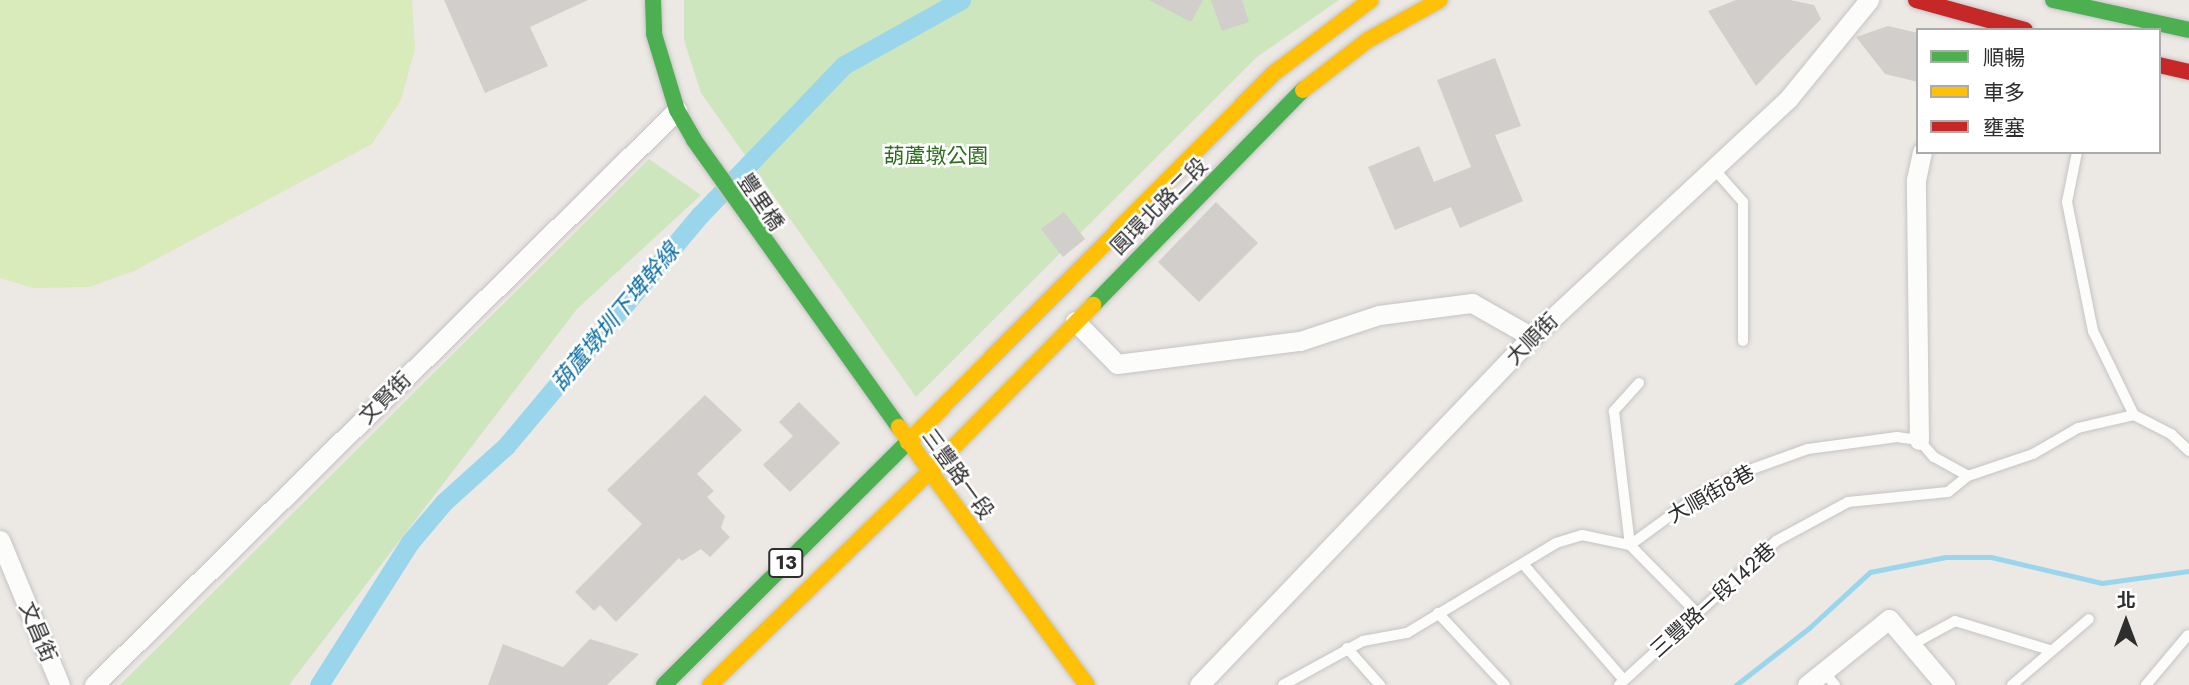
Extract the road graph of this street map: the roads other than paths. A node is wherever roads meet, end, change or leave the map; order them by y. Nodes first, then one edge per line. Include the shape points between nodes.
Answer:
1 (653, 0) edge
2 (1371, 0) edge
3 (1440, 0) edge
4 (1869, 0) edge
5 (1916, 0) edge
6 (2053, 0) edge
7 (2133, 0) edge
8 (2125, 23) edge
9 (2018, 28) edge
10 (2189, 30) edge
11 (2161, 65) edge
12 (2189, 72) edge
13 (677, 110) junction
14 (1922, 154) edge
15 (2077, 154) edge
16 (1714, 169) junction
17 (794, 287) joint
18 (1075, 321) junction
19 (1532, 337) junction
20 (1743, 341) dead end
21 (1639, 383) dead end
22 (2134, 415) junction
23 (1919, 440) junction
24 (908, 442) junction
25 (2189, 451) edge
26 (930, 471) junction
27 (1968, 475) junction
28 (0, 541) edge
29 (1630, 545) junction
30 (1524, 565) junction
31 (1438, 613) junction
32 (1697, 613) junction
33 (2090, 619) dead end
34 (2188, 635) edge
35 (1911, 645) junction
36 (1347, 648) junction
37 (2050, 650) junction
38 (1829, 678) edge
39 (1622, 683) edge
40 (60, 685) edge
41 (94, 685) edge
42 (664, 685) edge
43 (710, 685) edge
44 (1087, 685) edge
45 (1199, 685) edge
46 (1283, 685) edge
47 (1380, 685) edge
48 (1504, 685) edge
49 (1807, 685) edge
50 (1945, 685) edge
51 (2012, 685) edge
52 (2146, 685) edge

1 - 13 street via 654,34
2 - 24 street, 圓環北路二段 via 1274,73
3 - 18 street, 圓環北路二段 via 1368,40 1312,81
4 - 16 street, 大順街 via 1789,98
5 - 9 street
6 - 8 street
7 - 8 lane
8 - 10 street
11 - 12 street
13 - 17 street, 豐里橋
13 - 41 street, 文賢街
14 - 23 street via 1916,180
15 - 22 lane via 2067,202 2093,331
16 - 19 street, 大順街
16 - 20 lane via 1743,202
17 - 24 street, 三豐路一段
18 - 19 street via 1117,364 1300,341 1379,315 1472,303
18 - 26 street, 圓環北路二段
19 - 45 street, 大順街
21 - 29 lane via 1614,411
22 - 25 lane via 2171,434
22 - 27 lane via 2078,428 2033,454
23 - 27 lane via 1934,457
23 - 29 lane, 大順街8巷 via 1897,437 1808,449 1741,473 1689,502
24 - 26 street, 三豐路一段
24 - 42 street, 13
26 - 43 street, 13
26 - 44 street, 三豐路一段
27 - 32 lane, 三豐路一段142巷 via 1948,492 1848,502 1776,541
28 - 40 street, 文昌街
29 - 30 lane via 1582,535 1556,543
29 - 32 lane
30 - 31 lane
30 - 39 lane
31 - 36 lane via 1407,633
31 - 48 lane
32 - 39 lane, 三豐路一段142巷
33 - 37 lane
34 - 52 lane
35 - 37 lane via 1955,621
35 - 38 street via 1889,619
35 - 50 street
36 - 46 lane
36 - 47 lane
37 - 51 lane
38 - 49 street

